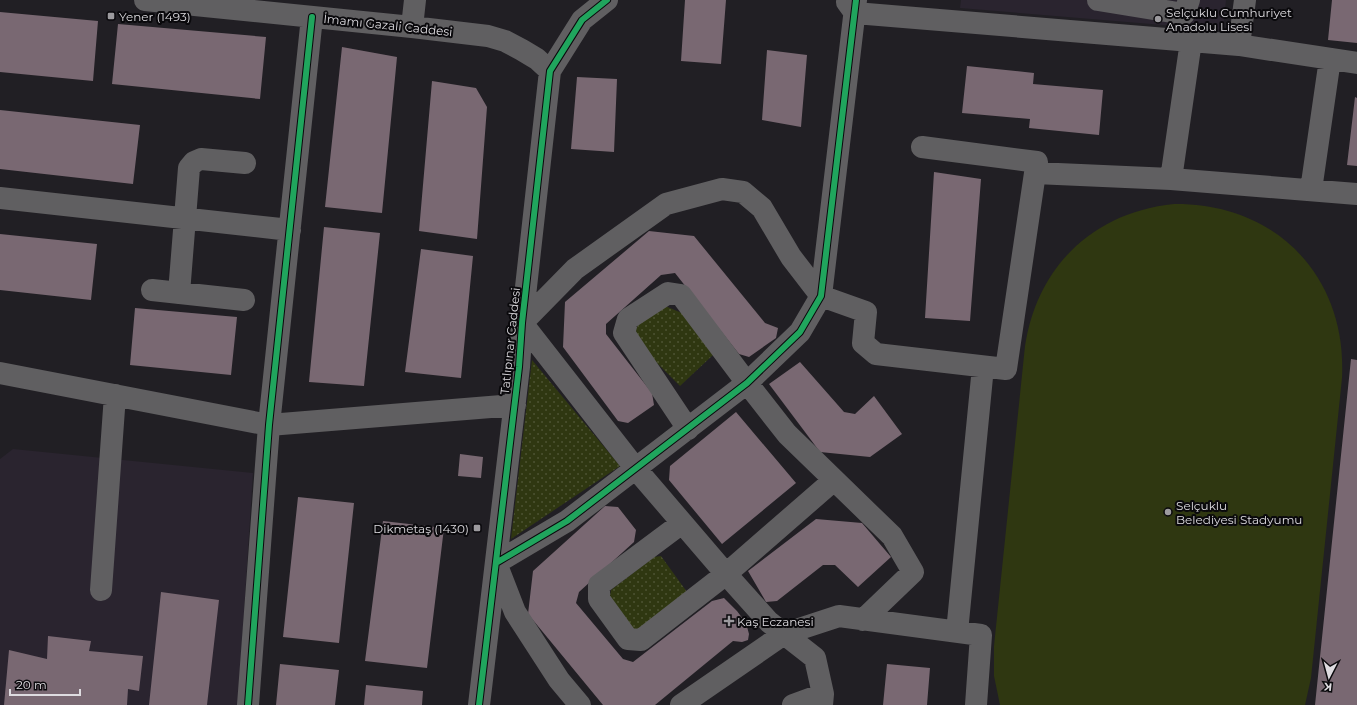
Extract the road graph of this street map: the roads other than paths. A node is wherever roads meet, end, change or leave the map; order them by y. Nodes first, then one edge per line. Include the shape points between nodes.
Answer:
1 (145, 0) edge
2 (415, 0) edge
3 (607, 0) edge
4 (1098, 0) edge
5 (1190, 0) edge
6 (1245, 0) edge
7 (197, 3) edge
8 (852, 4) edge
9 (312, 17) junction
10 (412, 27) junction
11 (1191, 41) junction
12 (1239, 45) junction
13 (1330, 60) junction
14 (1357, 64) edge
15 (550, 71) junction
16 (922, 148) dead end
17 (245, 163) dead end
18 (1036, 173) junction
19 (1171, 180) junction
20 (1311, 190) junction
21 (1357, 194) edge
22 (0, 198) edge
23 (186, 218) junction
24 (290, 230) junction
25 (152, 290) dead end
26 (179, 293) junction
27 (821, 296) junction
28 (244, 300) dead end
29 (522, 323) junction
30 (983, 367) junction
31 (0, 373) edge
32 (747, 384) junction
33 (114, 395) junction
34 (515, 405) junction
35 (270, 425) junction
36 (688, 429) junction
37 (636, 469) junction
38 (834, 480) junction
39 (682, 523) junction
40 (496, 563) junction
41 (726, 574) junction
42 (102, 590) dead end
43 (863, 620) junction
44 (957, 632) junction
45 (784, 634) junction
46 (823, 700) edge
47 (248, 705) edge
48 (479, 705) edge
49 (580, 705) edge
50 (682, 705) edge
51 (793, 705) edge
52 (976, 705) edge

1 - 7 street, İmamı Gazali Caddesi
2 - 10 street
3 - 15 street, Tatlıpınar Caddesi via 582,20
4 - 5 street via 1184,14
6 - 12 street
7 - 9 street, İmamı Gazali Caddesi
8 - 11 street
8 - 27 street
9 - 10 street, İmamı Gazali Caddesi
9 - 24 street
10 - 15 street, İmamı Gazali Caddesi via 470,33 506,41 537,59
11 - 12 street
11 - 19 street
12 - 13 street
13 - 14 street
13 - 20 street
15 - 29 street, Tatlıpınar Caddesi
16 - 18 street via 1037,162
17 - 23 street via 202,159 194,162 189,168
18 - 19 street
18 - 30 street via 1006,369
19 - 20 street
20 - 21 street
22 - 23 street
23 - 24 street
23 - 26 street
24 - 35 street
25 - 26 street
26 - 28 street
27 - 29 street via 791,257 762,208 743,192 722,189 666,204 575,269
27 - 30 street via 866,312 863,343 876,354
27 - 32 street via 800,332
29 - 34 street, Tatlıpınar Caddesi
29 - 37 street
30 - 44 street
31 - 33 street
32 - 36 street
32 - 36 street via 681,295 668,293 628,319 624,333
32 - 38 street via 787,434
33 - 35 street
33 - 42 street
34 - 35 street
34 - 40 street, Tatlıpınar Caddesi
35 - 47 street
36 - 37 street
37 - 39 street
37 - 40 street via 567,522
38 - 41 street
38 - 43 street via 892,536 913,572
39 - 41 street
39 - 41 street via 599,585 599,599 628,639 641,640
40 - 48 street, Tatlıpınar Caddesi
40 - 49 street via 515,612 559,680
41 - 45 street via 769,622
43 - 44 street
43 - 45 street via 839,616
44 - 52 street via 981,635
45 - 46 street via 815,658
45 - 50 street
46 - 51 street

